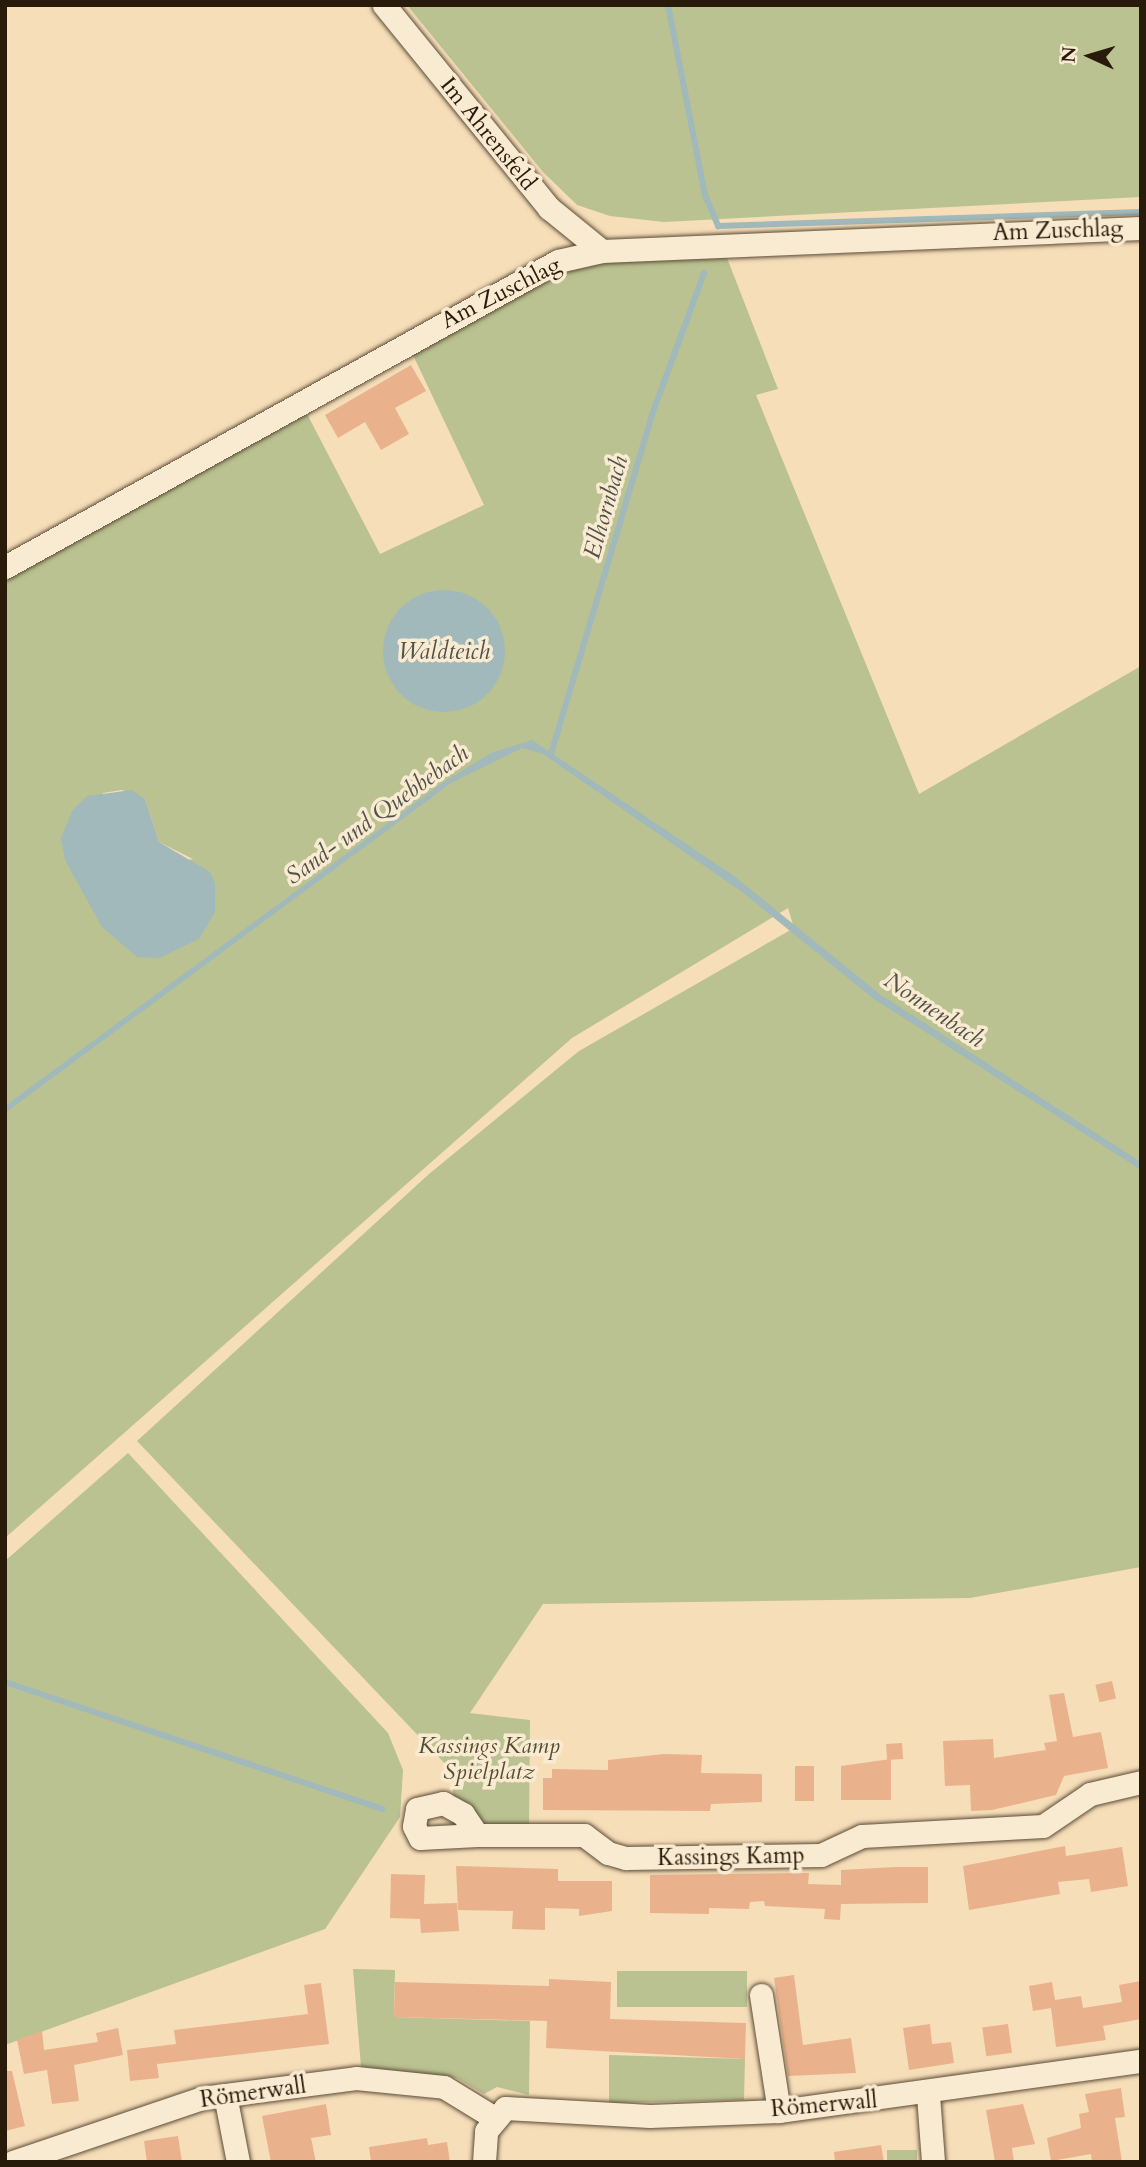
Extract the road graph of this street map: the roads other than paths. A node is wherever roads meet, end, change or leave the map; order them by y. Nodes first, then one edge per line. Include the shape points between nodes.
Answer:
1 (384, 5) edge
2 (1141, 228) edge
3 (602, 251) junction
4 (5, 567) edge
5 (1141, 1782) edge
6 (477, 1835) dead end
7 (761, 1995) dead end
8 (1141, 2061) edge
9 (225, 2095) junction
10 (929, 2095) junction
11 (779, 2110) junction
12 (499, 2113) junction
13 (13, 2162) edge
14 (238, 2162) edge
15 (484, 2162) edge
16 (933, 2162) edge

1 - 3 street, Im Ahrensfeld via 549,208
2 - 3 street, Am Zuschlag
3 - 4 street, Am Zuschlag via 517,281
5 - 6 street, Kassings Kamp via 1090,1794 1043,1826 862,1836 808,1856 626,1857 608,1853 584,1835
7 - 11 street
8 - 10 street, Römerwall
9 - 12 street, Römerwall via 377,2078 460,2092
9 - 13 street, Römerwall
9 - 14 street
10 - 11 street, Römerwall
10 - 16 street
11 - 12 street, Römerwall via 650,2116
12 - 15 street

